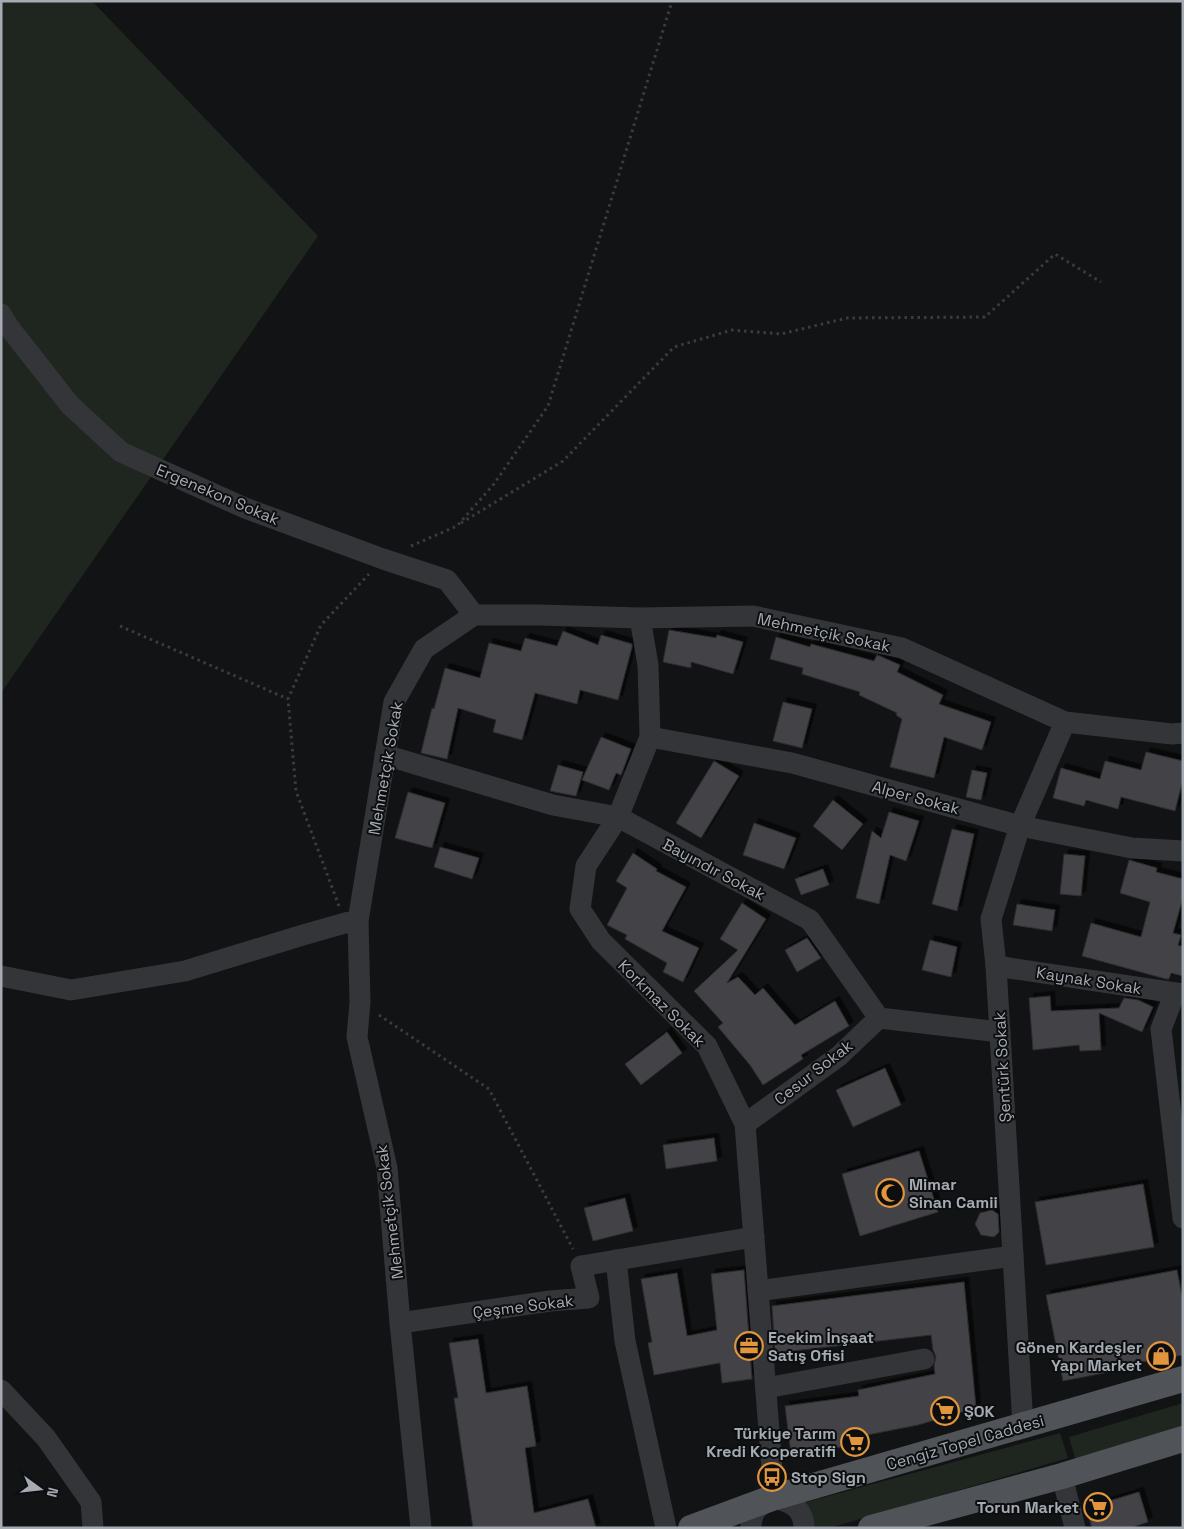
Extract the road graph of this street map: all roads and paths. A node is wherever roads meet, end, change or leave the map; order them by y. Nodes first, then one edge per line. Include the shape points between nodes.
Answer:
1 (672, 1) edge
2 (1100, 282) dead end
3 (1, 314) edge
4 (456, 526) junction
5 (383, 559) junction
6 (474, 615) junction
7 (640, 618) junction
8 (120, 626) dead end
9 (288, 698) junction
10 (1065, 722) junction
11 (1183, 733) edge
12 (650, 737) junction
13 (385, 755) junction
14 (618, 817) junction
15 (1020, 826) junction
16 (1183, 851) edge
17 (352, 922) junction
18 (996, 966) junction
19 (1, 976) edge
20 (1179, 993) edge
21 (360, 1002) junction
22 (878, 1018) junction
23 (1000, 1032) junction
24 (1177, 1113) edge
25 (745, 1124) junction
26 (1183, 1218) edge
27 (754, 1237) junction
28 (1013, 1256) junction
29 (616, 1260) junction
30 (582, 1266) junction
31 (758, 1291) junction
32 (400, 1323) junction
33 (924, 1359) dead end
34 (1183, 1378) edge
35 (766, 1388) junction
36 (1, 1390) edge
37 (1023, 1426) junction
38 (1183, 1439) edge
39 (1062, 1476) junction
40 (772, 1498) junction
41 (93, 1528) edge
42 (421, 1528) edge
43 (666, 1528) edge
44 (691, 1528) edge
45 (750, 1528) edge
46 (804, 1528) edge
47 (870, 1528) edge
48 (1075, 1528) edge

1 - 4 path via 548,406 494,484
2 - 4 path via 1055,254 985,317 847,318 780,334 732,330 674,346 562,461
3 - 5 street, Ergenekon Sokak via 70,405 121,452 245,508
4 - 5 path
5 - 6 street, Ergenekon Sokak via 447,580
5 - 9 path via 321,625
6 - 7 street, Mehmetçik Sokak
6 - 13 street, Mehmetçik Sokak via 424,648 394,702
7 - 10 street, Mehmetçik Sokak via 753,616 902,648
7 - 12 street, Korkmaz Sokak via 648,665
8 - 9 path
9 - 17 path via 296,791
10 - 11 street, Mehmetçik Sokak
10 - 15 street, Şentürk Sokak
12 - 14 street, Korkmaz Sokak
12 - 15 street, Alper Sokak via 792,763
13 - 14 street, Bayındır Sokak via 553,805
13 - 17 street, Mehmetçik Sokak
14 - 22 street, Bayındır Sokak via 810,920
14 - 25 street, Korkmaz Sokak via 586,866 580,910 601,941 707,1046
15 - 16 street, Alper Sokak via 1132,848
15 - 18 street, Şentürk Sokak via 991,919
17 - 19 street via 185,971 71,990
17 - 21 street, Mehmetçik Sokak
18 - 20 street, Kaynak Sokak
18 - 23 street, Şentürk Sokak
20 - 24 street via 1161,1029
21 - 30 path via 489,1089
21 - 32 street, Mehmetçik Sokak via 357,1037 387,1168
22 - 23 street
22 - 25 street, Cesur Sokak via 839,1056
23 - 28 street, Şentürk Sokak
24 - 26 street
25 - 27 street, Korkmaz Sokak
27 - 29 street
27 - 31 street, Korkmaz Sokak
28 - 31 street
28 - 37 street, Şentürk Sokak
29 - 30 street
29 - 43 street via 625,1341
30 - 32 street, Çeşme Sokak via 589,1298
31 - 35 street, Korkmaz Sokak
32 - 42 street, Mehmetçik Sokak
33 - 35 street
34 - 37 main road, Cengiz Topel Caddesi
35 - 40 street, Korkmaz Sokak
36 - 41 street via 46,1438 91,1502
37 - 40 main road, Cengiz Topel Caddesi
38 - 39 main road
39 - 47 main road
39 - 48 street
40 - 44 main road, Cengiz Topel Caddesi
40 - 45 street via 753,1514
40 - 46 street via 792,1503 799,1509

